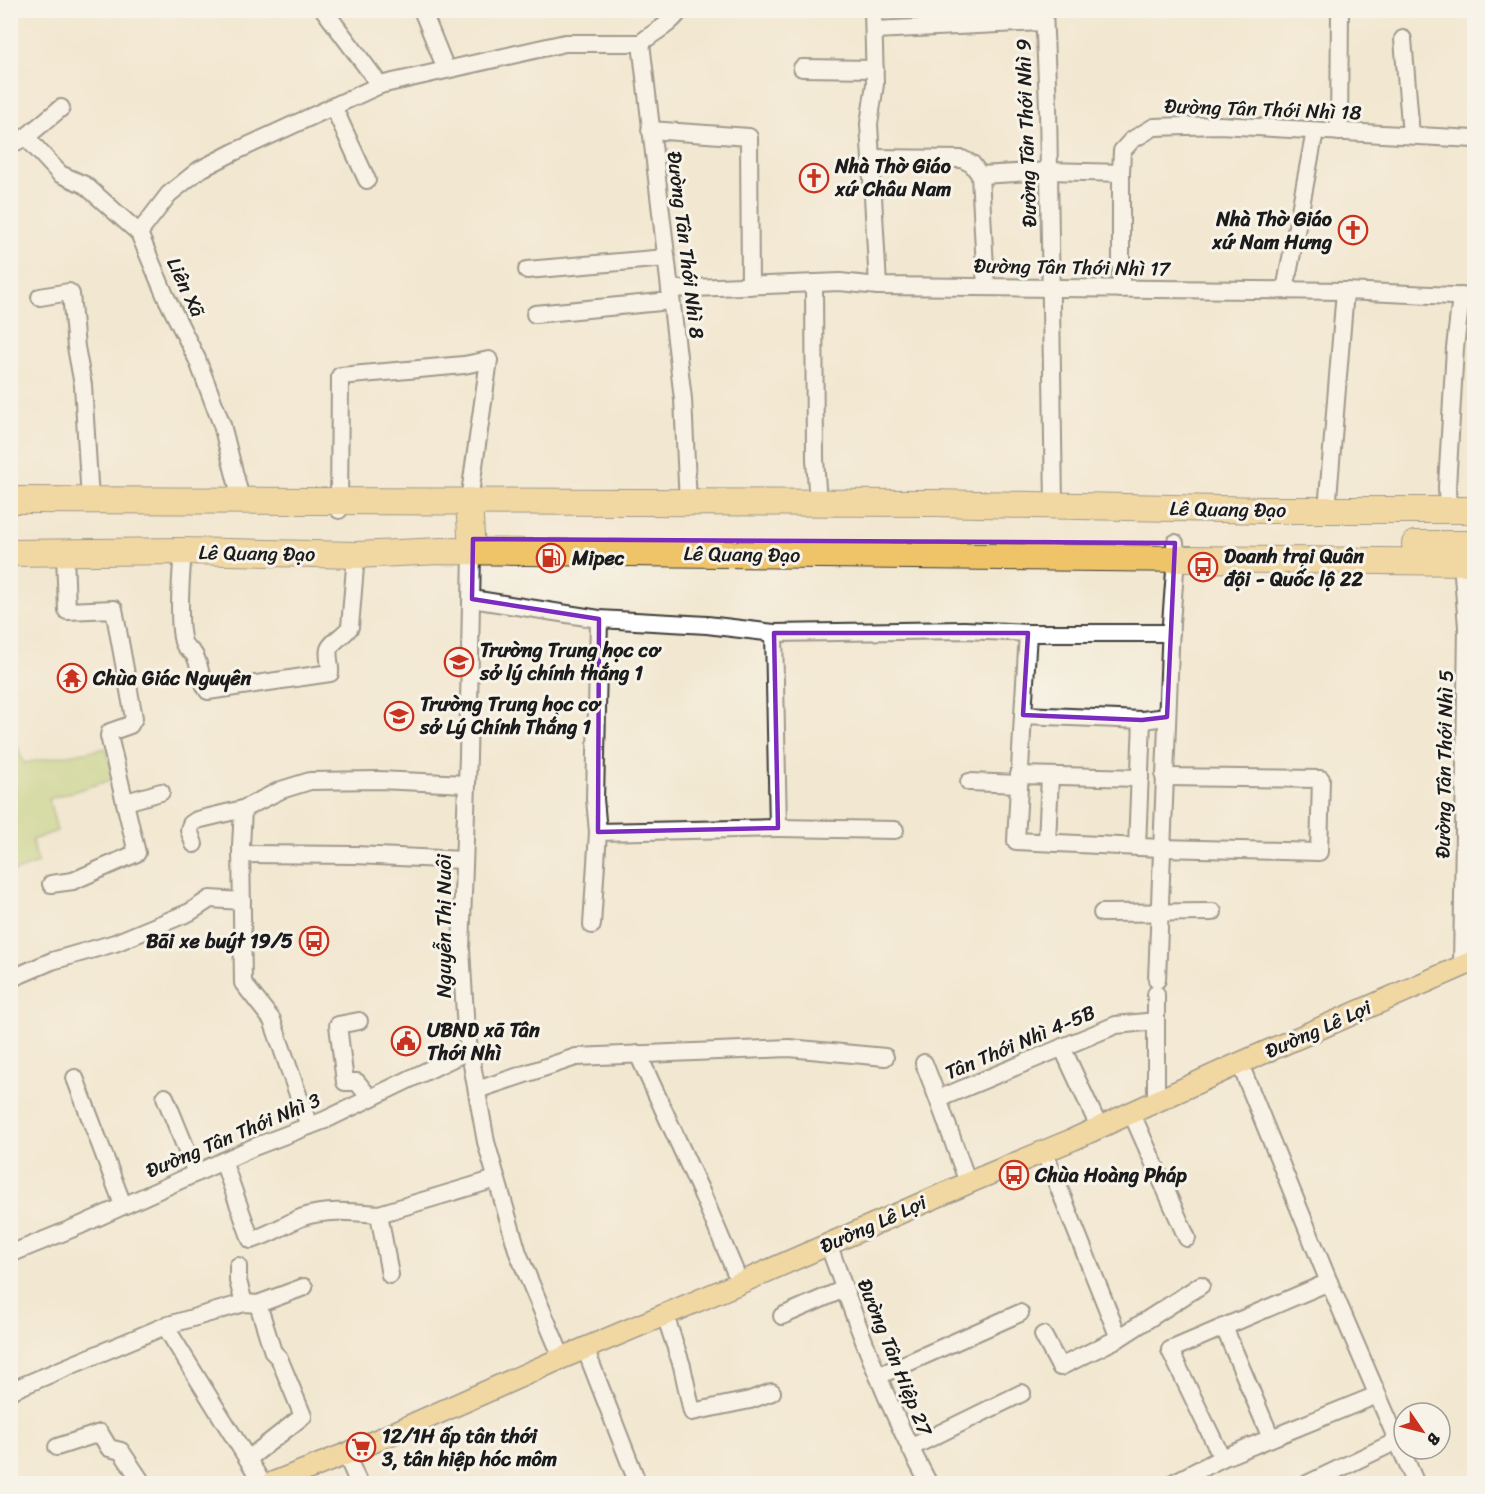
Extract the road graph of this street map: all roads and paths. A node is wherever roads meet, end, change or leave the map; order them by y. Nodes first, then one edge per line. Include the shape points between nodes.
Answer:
1 (324, 10) edge
2 (422, 10) edge
3 (680, 10) edge
4 (873, 10) edge
5 (1340, 10) edge
6 (1044, 16) edge
7 (874, 30) junction
8 (1403, 39) dead end
9 (641, 43) junction
10 (802, 68) dead end
11 (446, 69) junction
12 (875, 69) junction
13 (380, 85) junction
14 (333, 106) junction
15 (61, 108) dead end
16 (650, 130) junction
17 (1315, 131) junction
18 (1339, 132) junction
19 (1411, 135) junction
20 (26, 137) junction
21 (1474, 139) edge
22 (10, 145) edge
23 (871, 158) junction
24 (1049, 171) junction
25 (1121, 173) junction
26 (980, 175) junction
27 (367, 180) dead end
28 (139, 232) junction
29 (666, 258) junction
30 (527, 270) dead end
31 (814, 283) junction
32 (750, 286) junction
33 (878, 286) junction
34 (986, 288) junction
35 (1050, 288) junction
36 (1121, 289) junction
37 (1286, 291) junction
38 (1345, 291) junction
39 (670, 295) junction
40 (1468, 296) edge
41 (40, 297) dead end
42 (535, 314) dead end
43 (241, 499) junction
44 (10, 500) edge
45 (90, 500) junction
46 (688, 504) junction
47 (818, 504) junction
48 (1054, 505) junction
49 (339, 507) junction
50 (1327, 510) junction
51 (1448, 510) junction
52 (1474, 510) edge
53 (10, 513) edge
54 (1474, 522) edge
55 (471, 527) junction
56 (10, 539) edge
57 (1176, 550) junction
58 (183, 551) junction
59 (10, 553) edge
60 (65, 554) junction
61 (356, 555) junction
62 (1470, 556) edge
63 (472, 600) junction
64 (599, 619) junction
65 (1471, 627) edge
66 (774, 633) junction
67 (1028, 633) junction
68 (1171, 633) junction
69 (1023, 714) junction
70 (1167, 717) junction
71 (1142, 720) junction
72 (1050, 776) junction
73 (1164, 777) junction
74 (1140, 778) junction
75 (1019, 780) junction
76 (969, 782) dead end
77 (467, 784) junction
78 (161, 792) dead end
79 (126, 802) junction
80 (243, 808) junction
81 (778, 828) junction
82 (895, 830) dead end
83 (597, 832) junction
84 (1469, 833) edge
85 (1047, 842) junction
86 (194, 844) dead end
87 (1137, 847) junction
88 (1161, 848) junction
89 (241, 854) junction
90 (464, 860) junction
91 (51, 884) dead end
92 (242, 901) junction
93 (1213, 912) dead end
94 (1102, 913) dead end
95 (1159, 913) junction
96 (592, 925) dead end
97 (1468, 964) edge
98 (10, 979) edge
99 (359, 1021) dead end
100 (1155, 1021) junction
101 (1062, 1047) junction
102 (470, 1050) junction
103 (638, 1054) junction
104 (885, 1057) dead end
105 (924, 1063) dead end
106 (1240, 1064) junction
107 (75, 1078) dead end
108 (477, 1090) junction
109 (165, 1097) dead end
110 (370, 1098) junction
111 (938, 1099) junction
112 (1156, 1101) junction
113 (1132, 1114) junction
114 (309, 1126) junction
115 (1099, 1127) junction
116 (1044, 1151) junction
117 (223, 1161) junction
118 (196, 1173) junction
119 (496, 1179) junction
120 (968, 1183) junction
121 (123, 1205) junction
122 (379, 1214) junction
123 (1187, 1238) dead end
124 (828, 1243) junction
125 (10, 1254) edge
126 (238, 1266) dead end
127 (390, 1275) dead end
128 (1329, 1282) junction
129 (741, 1283) junction
130 (1201, 1285) dead end
131 (304, 1287) dead end
132 (844, 1289) junction
133 (251, 1304) junction
134 (1020, 1313) dead end
135 (665, 1315) junction
136 (782, 1316) dead end
137 (165, 1326) junction
138 (1224, 1327) junction
139 (1042, 1335) dead end
140 (1119, 1338) junction
141 (585, 1348) junction
142 (562, 1358) junction
143 (878, 1376) junction
144 (10, 1391) edge
145 (772, 1392) dead end
146 (1022, 1393) dead end
147 (1377, 1395) junction
148 (1392, 1430) edge
149 (1271, 1438) junction
150 (1392, 1443) edge
151 (57, 1447) dead end
152 (910, 1448) junction
153 (346, 1454) junction
154 (1222, 1458) junction
155 (248, 1460) junction
156 (1406, 1461) edge
157 (143, 1484) edge
158 (262, 1484) edge
159 (270, 1484) edge
160 (359, 1484) edge
161 (638, 1484) edge
162 (929, 1484) edge
163 (1171, 1484) edge
164 (1307, 1484) edge
165 (1416, 1484) edge

1 - 13 street
2 - 11 street
3 - 9 street
4 - 7 street
5 - 18 street
6 - 7 street
6 - 24 street, Đường Tân Thới Nhì 9
7 - 12 street
8 - 19 street
9 - 11 street via 565,43
9 - 16 street, Đường Tân Thới Nhì 8
10 - 12 street
11 - 13 street
12 - 23 street via 869,124
13 - 14 street
14 - 27 street
14 - 28 street via 199,170 169,194
15 - 20 street
16 - 29 street, Đường Tân Thới Nhì 8
16 - 32 street via 749,137
17 - 18 street, Đường Tân Thới Nhì 18
17 - 25 street, Đường Tân Thới Nhì 18 via 1219,125 1154,127 1122,151
17 - 37 street
18 - 19 street, Đường Tân Thới Nhì 18
19 - 21 street, Đường Tân Thới Nhì 18
20 - 22 street
20 - 28 street, Liên Xã via 60,174 85,185
23 - 26 street via 962,159
23 - 33 street
24 - 25 street
24 - 26 street
24 - 35 street, Đường Tân Thới Nhì 9
25 - 36 street
26 - 34 street
28 - 43 street, Liên Xã via 222,425
29 - 30 street
29 - 39 street, Đường Tân Thới Nhì 8
31 - 32 street, Đường Tân Thới Nhì 17
31 - 33 street, Đường Tân Thới Nhì 17
31 - 47 street
32 - 39 street, Đường Tân Thới Nhì 17
33 - 34 street, Đường Tân Thới Nhì 17
34 - 35 street, Đường Tân Thới Nhì 17
35 - 36 street, Đường Tân Thới Nhì 17
35 - 48 street, Đường Tân Thới Nhì 9
36 - 37 street, Đường Tân Thới Nhì 17
37 - 38 street, Đường Tân Thới Nhì 17
38 - 40 street, Đường Tân Thới Nhì 17
38 - 50 street
39 - 42 street, Đường Tân Thới Nhì 17
39 - 46 street, Đường Tân Thới Nhì 8 via 683,399
40 - 51 street via 1455,348
41 - 45 street via 71,294 83,385
43 - 45 highway, Lê Quang Đạo
43 - 49 highway, Lê Quang Đạo
44 - 45 highway, Lê Quang Đạo
46 - 47 highway, Lê Quang Đạo
46 - 55 highway, Lê Quang Đạo
47 - 48 highway, Lê Quang Đạo
48 - 50 highway, Lê Quang Đạo
49 - 53 highway, Lê Quang Đạo
49 - 55 highway, Lê Quang Đạo
49 - 55 street, Nguyễn Thị Nuôi via 340,376 489,360
50 - 51 highway, Lê Quang Đạo
51 - 52 highway, Lê Quang Đạo
54 - 55 highway, Lê Quang Đạo
55 - 56 highway, Lê Quang Đạo
55 - 57 highway, Lê Quang Đạo
55 - 61 highway, Lê Quang Đạo
55 - 63 street, Nguyễn Thị Nuôi
57 - 62 highway, Lê Quang Đạo
57 - 68 street
58 - 60 highway, Lê Quang Đạo
58 - 61 highway, Lê Quang Đạo
58 - 61 street via 182,637 195,656 208,691 330,673 330,646 350,627
59 - 60 highway, Lê Quang Đạo
60 - 79 street via 68,611 114,609 134,718 110,732
62 - 65 street, Đường Tân Thới Nhì 5
63 - 64 street
63 - 77 street, Nguyễn Thị Nuôi
64 - 66 street
64 - 83 street
65 - 84 street, Đường Tân Thới Nhì 5
66 - 67 street
66 - 81 street
67 - 68 street
67 - 69 street
68 - 70 street
69 - 71 street
69 - 75 street
70 - 71 street
70 - 73 street
71 - 74 street
72 - 74 street
72 - 75 street
72 - 85 street
73 - 88 street
73 - 88 street via 1321,779 1319,852
74 - 87 street
75 - 76 street
75 - 85 street via 1016,841
77 - 80 street via 310,781
77 - 90 street, Nguyễn Thị Nuôi
78 - 79 street
79 - 91 street via 137,853 73,881
80 - 86 street via 191,824
80 - 89 street
81 - 82 street
81 - 83 street
83 - 96 street
84 - 97 street, Đường Tân Thới Nhì 5
85 - 87 street
87 - 88 street
88 - 95 street
89 - 90 street
89 - 92 street
90 - 102 street, Nguyễn Thị Nuôi via 460,949
92 - 98 street via 210,899 190,912 115,943
92 - 114 street via 243,983 272,1020
93 - 95 street
94 - 95 street
95 - 100 street
97 - 106 main road, Đường Lê Lợi
99 - 110 street via 338,1024 345,1082 357,1082
100 - 101 street, Tân Thới Nhì 4-5B via 1116,1024
100 - 112 street
101 - 111 street, Tân Thới Nhì 4-5B
101 - 115 street
102 - 108 street, Nguyễn Thị Nuôi
102 - 110 street, Đường Tân Thới Nhì 3
103 - 104 street via 789,1048
103 - 108 street via 576,1056
103 - 129 street
105 - 111 street, Tân Thới Nhì 4-5B
106 - 112 main road, Đường Lê Lợi
106 - 128 street
107 - 121 street
108 - 119 street, Nguyễn Thị Nuôi
109 - 118 street
110 - 114 street, Đường Tân Thới Nhì 3
111 - 120 street
112 - 113 main road, Đường Lê Lợi
113 - 115 main road, Đường Lê Lợi
113 - 123 street
114 - 117 street, Đường Tân Thới Nhì 3
115 - 116 main road, Đường Lê Lợi
116 - 120 main road, Đường Lê Lợi
116 - 140 street
117 - 118 street, Đường Tân Thới Nhì 3
117 - 122 street via 251,1240 318,1213
118 - 121 street, Đường Tân Thới Nhì 3
119 - 122 street
119 - 142 street, Nguyễn Thị Nuôi via 518,1253
120 - 124 main road, Đường Lê Lợi
121 - 125 street, Đường Tân Thới Nhì 3
122 - 127 street
124 - 129 main road, Đường Lê Lợi
124 - 132 street, Đường Tân Hiệp 27
126 - 133 street via 238,1281
128 - 138 street
128 - 147 street
129 - 135 main road, Đường Lê Lợi
130 - 140 street
131 - 133 street
132 - 136 street
132 - 143 street, Đường Tân Hiệp 27
133 - 137 street
133 - 155 street via 303,1416
134 - 143 street
135 - 141 main road, Đường Lê Lợi
135 - 145 street via 692,1412
137 - 144 street
137 - 155 street
138 - 149 street
138 - 154 street via 1170,1350
139 - 140 street via 1060,1367
141 - 142 main road, Đường Lê Lợi
141 - 161 street
142 - 153 main road, Đường Lê Lợi
143 - 152 street, Đường Tân Hiệp 27
146 - 152 street
147 - 148 street
147 - 149 street
149 - 154 street
150 - 164 street
151 - 157 street via 100,1433 109,1448 121,1450
152 - 162 street, Đường Tân Hiệp 27
153 - 159 main road, Đường Lê Lợi
153 - 160 street
154 - 163 street
155 - 158 street
156 - 165 street

